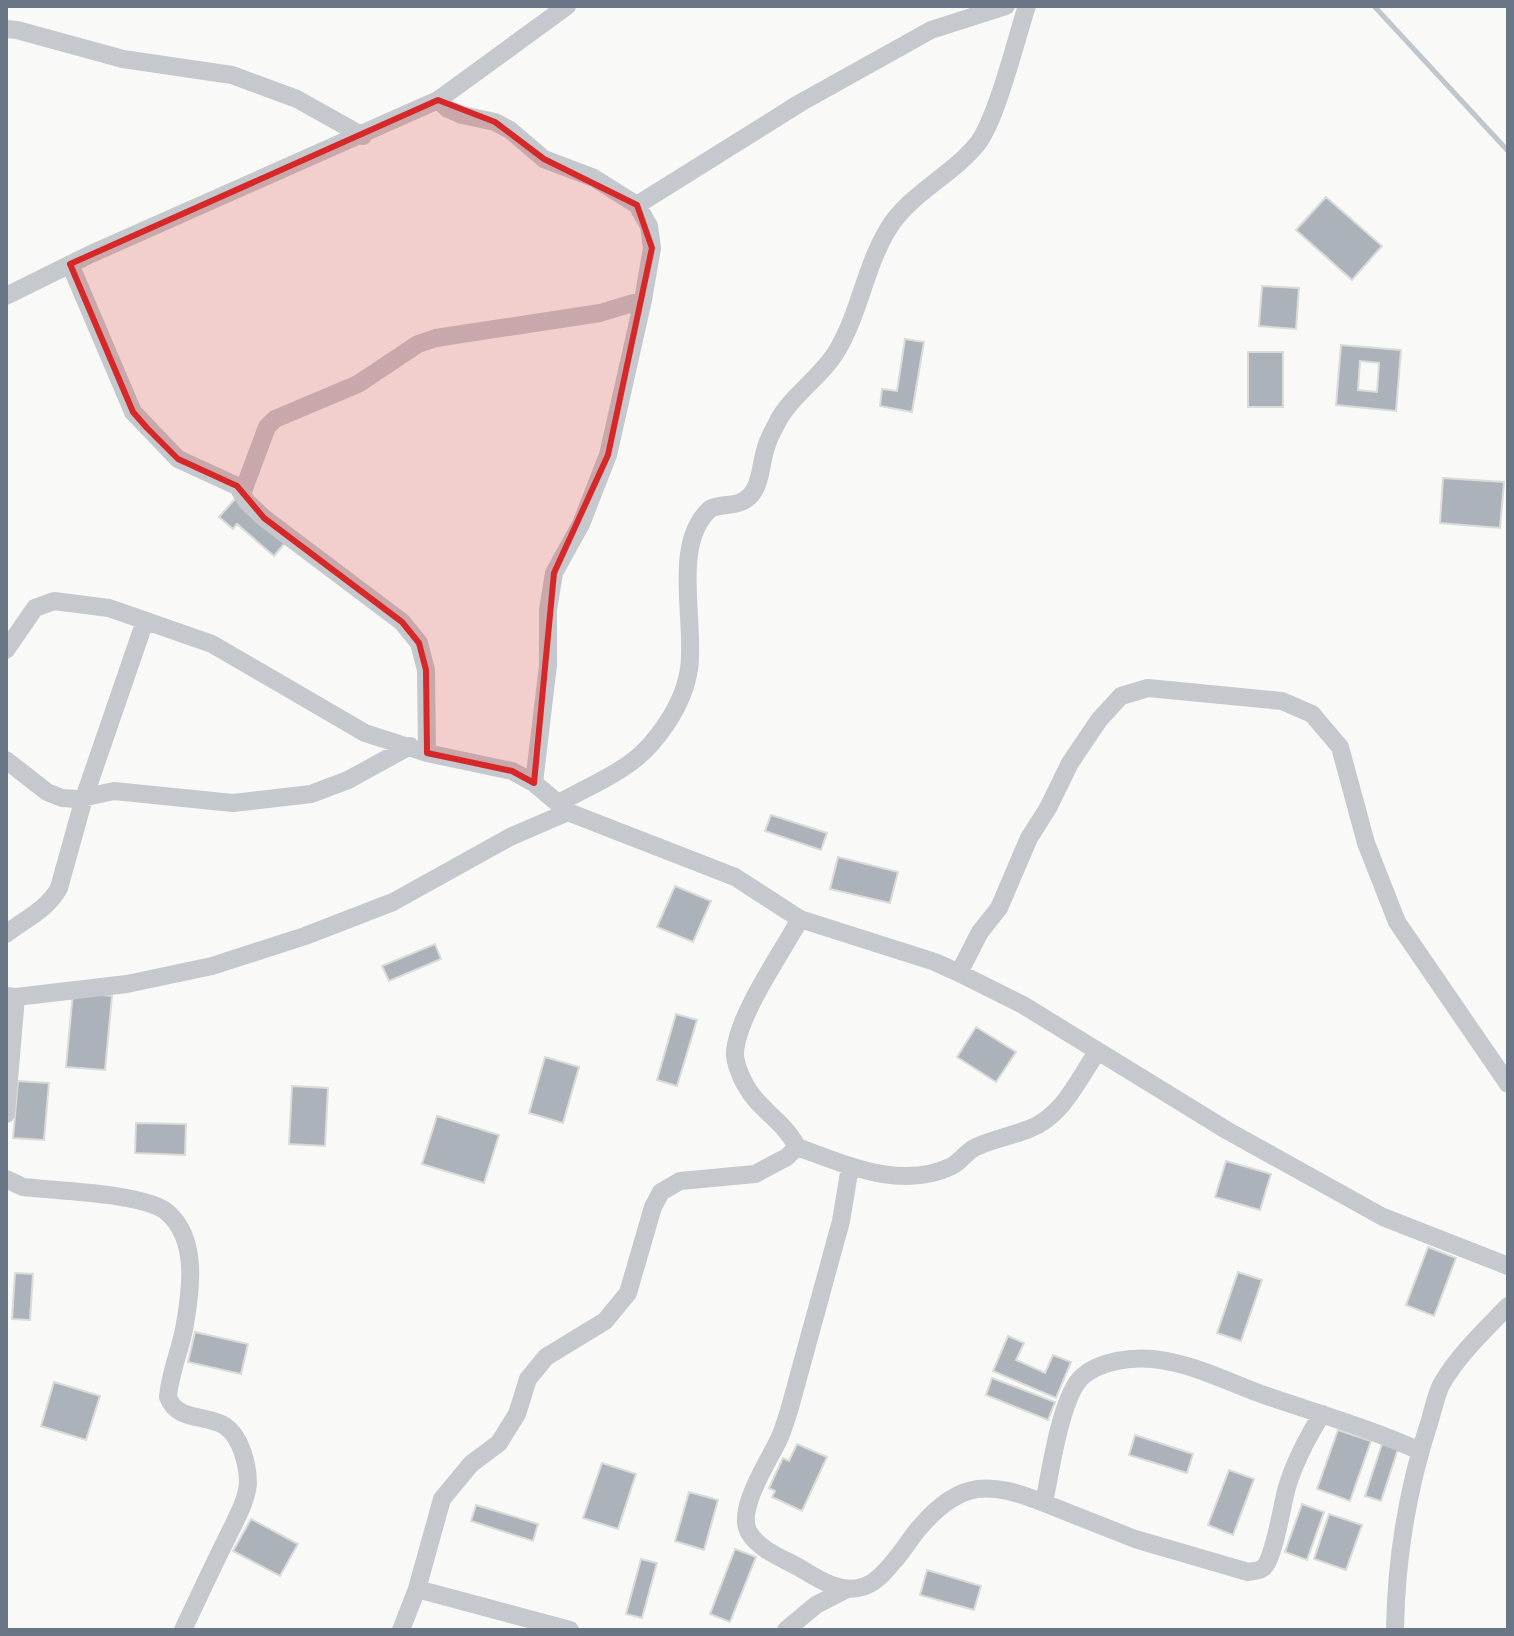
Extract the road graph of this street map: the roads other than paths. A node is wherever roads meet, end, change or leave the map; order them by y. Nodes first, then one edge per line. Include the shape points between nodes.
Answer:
1 (567, 6) edge
2 (1006, 6) edge
3 (1027, 6) edge
4 (6, 29) edge
5 (438, 100) junction
6 (363, 136) junction
7 (637, 205) junction
8 (70, 264) junction
9 (6, 296) edge
10 (643, 300) junction
11 (242, 494) junction
12 (145, 621) junction
13 (6, 650) edge
14 (419, 750) junction
15 (6, 760) edge
16 (534, 783) junction
17 (84, 798) junction
18 (564, 807) junction
19 (800, 919) junction
20 (6, 934) edge
21 (959, 973) junction
22 (11, 996) edge
23 (1097, 1052) junction
24 (1508, 1084) edge
25 (6, 1114) edge
26 (797, 1147) junction
27 (850, 1167) junction
28 (6, 1179) edge
29 (1508, 1266) edge
30 (1508, 1306) edge
31 (1322, 1414) junction
32 (1420, 1451) junction
33 (1044, 1503) junction
34 (417, 1589) junction
35 (845, 1590) junction
36 (183, 1630) edge
37 (401, 1630) edge
38 (570, 1630) edge
39 (786, 1630) edge
40 (1395, 1630) edge

1 - 5 street
2 - 7 street via 931,30 800,103
3 - 18 street via 980,140 888,228 837,351 779,419 751,493 744,501 710,509 698,526 688,560 689,669 673,716 649,747
4 - 6 street via 123,59 232,75 297,99
5 - 6 street
5 - 7 street via 462,115 495,122 544,159 594,178
6 - 8 street
7 - 10 street via 649,226 652,248
8 - 9 street
8 - 11 street via 133,412 178,459 237,486
10 - 11 street via 600,313 418,344 358,384 275,419 267,427
10 - 16 street via 608,455 581,524 554,573
11 - 14 street via 264,518 402,622 419,643 426,670
12 - 13 street via 109,608 54,601 35,608
12 - 14 street via 212,644 365,733
12 - 17 street
14 - 16 street via 512,771
14 - 17 street via 311,794 233,803 114,791
15 - 17 street via 47,792
16 - 18 street
17 - 20 street via 52,901
18 - 19 street via 735,877
18 - 22 street via 393,902 305,936 198,969 127,984
19 - 21 street
19 - 26 street via 746,1017 734,1053 744,1084
21 - 23 street via 1023,1005
21 - 24 street via 999,908 1070,763 1121,696 1148,688 1282,701 1312,714 1340,747 1366,843 1397,922
22 - 25 street
23 - 27 street via 1049,1119 972,1148 953,1165 894,1176
23 - 29 street via 1383,1217
26 - 27 street
26 - 34 street via 755,1174 680,1181 661,1192 628,1293 605,1321 546,1357 528,1379 517,1414 499,1443 471,1464 442,1499
27 - 35 street via 841,1221 789,1411 748,1502 745,1521 749,1534 766,1549
28 - 36 street via 23,1187 147,1201 168,1212 181,1232 191,1280 168,1397 183,1414 226,1426 245,1460 248,1484
30 - 32 street via 1440,1386
31 - 32 street
31 - 33 street via 1152,1359 1097,1367 1071,1391
31 - 33 street via 1302,1446 1270,1554 1258,1570 1231,1568 1135,1539
32 - 40 street via 1395,1586
33 - 35 street via 1015,1491 966,1490 919,1527 884,1574 863,1587
34 - 37 street
34 - 38 street
35 - 39 street

